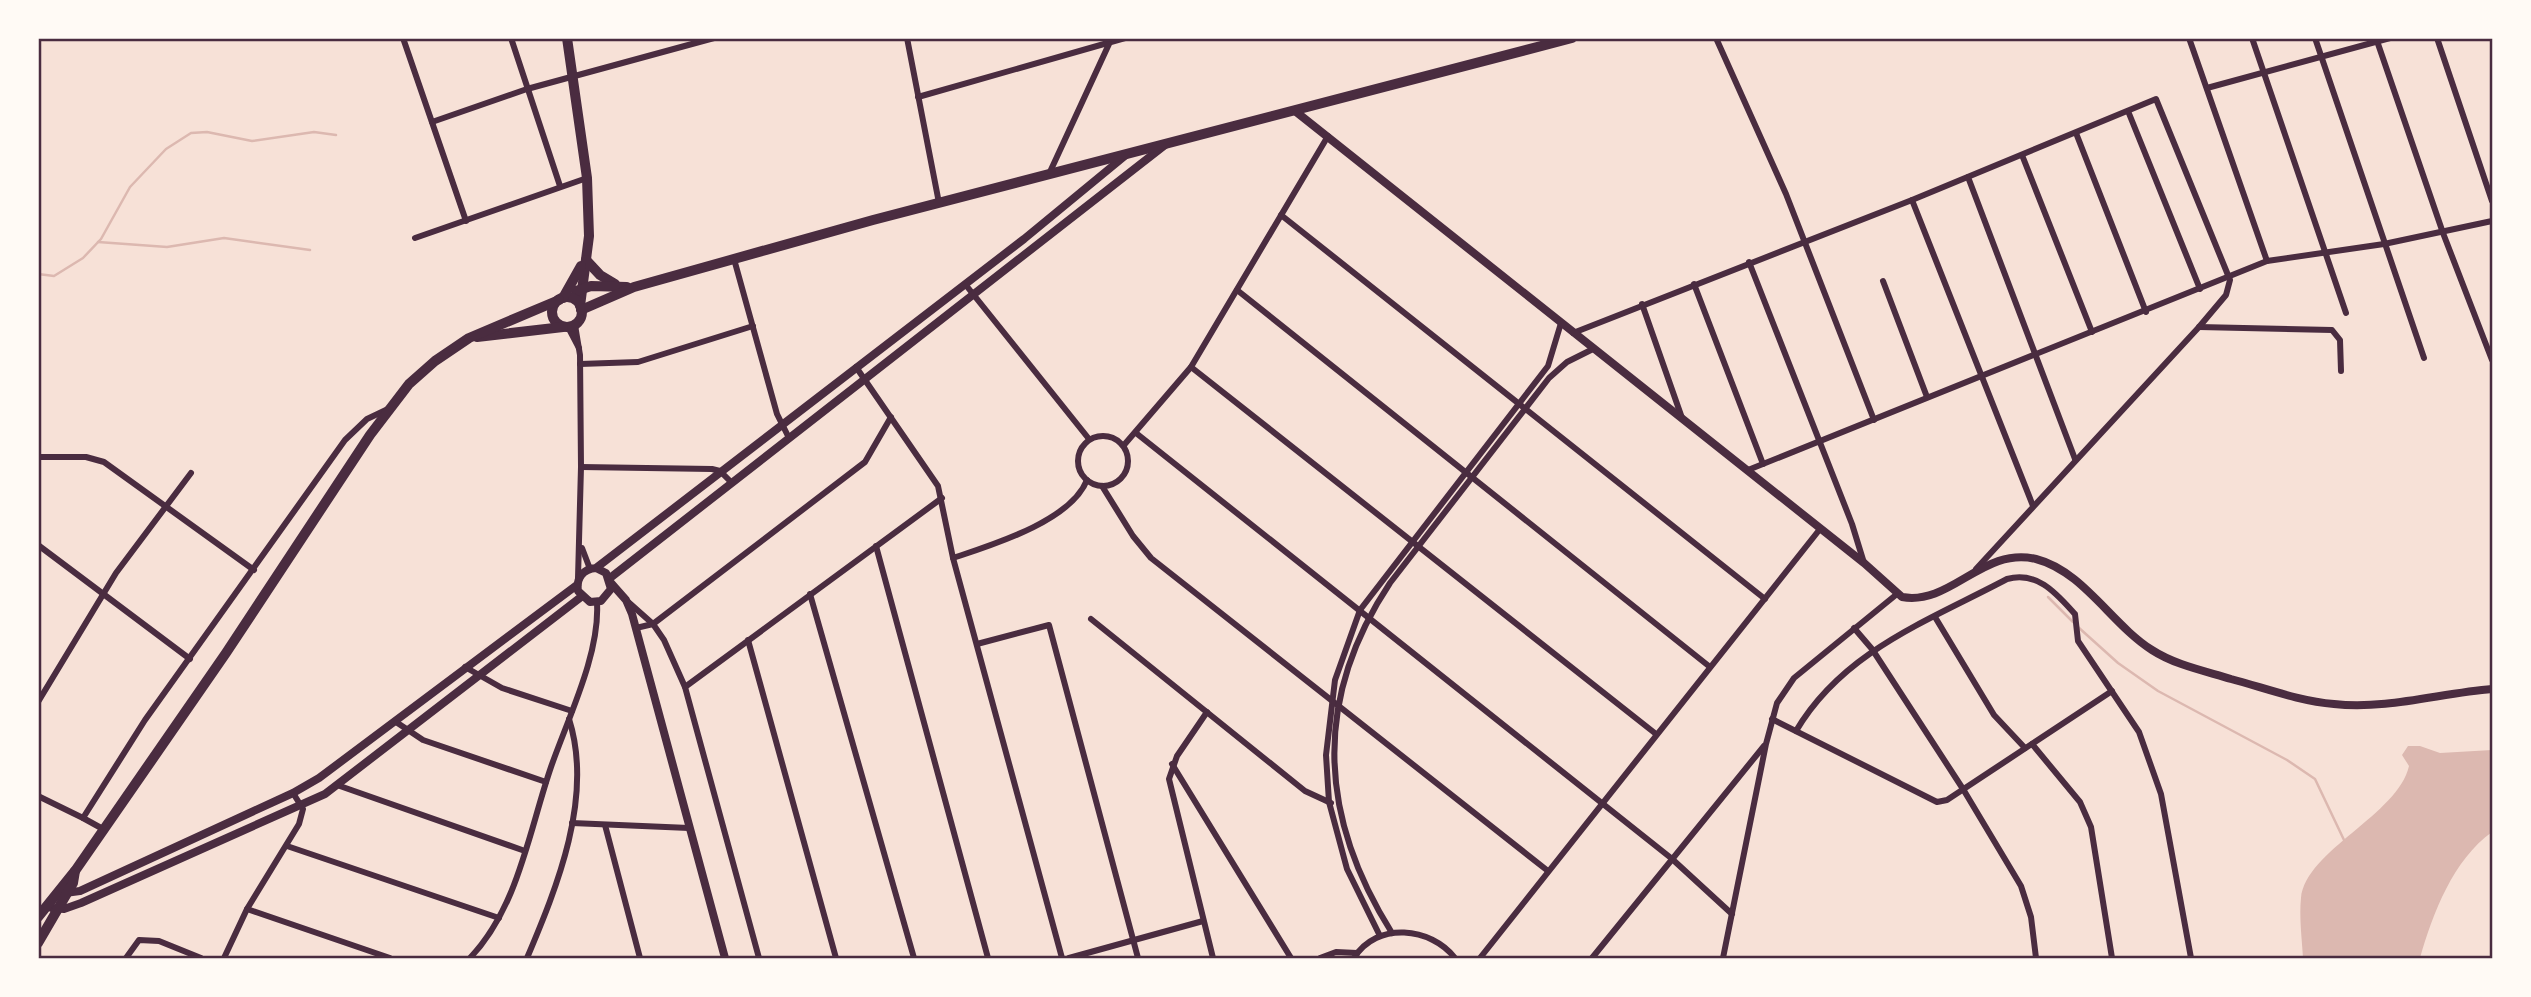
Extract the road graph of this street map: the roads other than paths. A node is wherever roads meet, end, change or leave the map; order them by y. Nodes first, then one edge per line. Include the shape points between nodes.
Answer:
1 (403, 38) edge
2 (511, 38) edge
3 (567, 38) edge
4 (714, 38) edge
5 (907, 38) edge
6 (1125, 38) edge
7 (1573, 38) edge
8 (1716, 38) edge
9 (2189, 38) edge
10 (2252, 38) edge
11 (2315, 38) edge
12 (2390, 38) edge
13 (2437, 38) edge
14 (2377, 40) edge
15 (1110, 41) edge
16 (2321, 55) junction
17 (2264, 72) junction
18 (574, 75) junction
19 (2207, 88) junction
20 (527, 89) junction
21 (918, 97) junction
22 (1295, 111) junction
23 (2128, 111) junction
24 (432, 122) junction
25 (2076, 133) junction
26 (1328, 136) junction
27 (1166, 144) junction
28 (1126, 155) junction
29 (2022, 155) junction
30 (1049, 174) junction
31 (1968, 177) junction
32 (587, 178) junction
33 (560, 187) junction
34 (1912, 200) junction
35 (2493, 201) edge
36 (939, 203) junction
37 (1281, 215) junction
38 (466, 221) junction
39 (2493, 221) edge
40 (2442, 233) junction
41 (415, 238) dead end
42 (1804, 240) junction
43 (2384, 244) junction
44 (2325, 253) junction
45 (734, 259) junction
46 (586, 260) junction
47 (2267, 261) junction
48 (1749, 262) junction
49 (2228, 277) junction
50 (1883, 281) dead end
51 (965, 284) junction
52 (1694, 284) junction
53 (630, 287) junction
54 (581, 289) junction
55 (2200, 289) junction
56 (1237, 290) junction
57 (974, 296) junction
58 (563, 299) junction
59 (1642, 304) junction
60 (581, 308) junction
61 (2146, 312) junction
62 (2346, 313) dead end
63 (1561, 323) junction
64 (569, 326) junction
65 (753, 326) junction
66 (2199, 327) junction
67 (2092, 332) junction
68 (1573, 333) junction
69 (469, 338) junction
70 (1593, 349) junction
71 (2037, 353) junction
72 (2424, 358) dead end
73 (2493, 359) edge
74 (580, 364) junction
75 (856, 367) junction
76 (1191, 367) junction
77 (2341, 371) dead end
78 (1984, 375) junction
79 (866, 381) junction
80 (1927, 397) junction
81 (1520, 402) junction
82 (1527, 407) junction
83 (389, 408) junction
84 (891, 417) junction
85 (1682, 419) junction
86 (1874, 420) junction
87 (781, 424) junction
88 (1136, 433) junction
89 (789, 438) junction
90 (1089, 439) junction
91 (1819, 443) junction
92 (1124, 445) junction
93 (38, 457) edge
94 (2075, 459) junction
95 (1763, 464) junction
96 (581, 467) junction
97 (1748, 470) junction
98 (720, 471) junction
99 (191, 472) dead end
100 (1465, 472) junction
101 (1473, 477) junction
102 (1087, 480) junction
103 (732, 483) junction
104 (1102, 486) junction
105 (942, 498) junction
106 (2033, 506) junction
107 (166, 507) junction
108 (1820, 529) junction
109 (1412, 540) junction
110 (38, 545) edge
111 (581, 545) junction
112 (876, 546) junction
113 (1418, 546) junction
114 (953, 558) junction
115 (1864, 563) junction
116 (593, 568) junction
117 (1976, 569) junction
118 (254, 570) junction
119 (610, 580) junction
120 (578, 582) junction
121 (810, 594) junction
122 (104, 595) junction
123 (1900, 595) junction
124 (581, 597) junction
125 (606, 598) junction
126 (1765, 599) junction
127 (626, 600) junction
128 (597, 603) junction
129 (1360, 610) junction
130 (1368, 617) junction
131 (1935, 617) junction
132 (1091, 620) dead end
133 (653, 624) junction
134 (636, 628) junction
135 (1854, 628) junction
136 (748, 640) junction
137 (978, 644) junction
138 (1872, 649) junction
139 (190, 659) junction
140 (465, 667) junction
141 (1710, 667) junction
142 (477, 676) junction
143 (685, 687) junction
144 (2493, 690) edge
145 (2112, 691) junction
146 (1330, 701) junction
147 (38, 702) edge
148 (1338, 707) junction
149 (572, 712) junction
150 (1207, 712) junction
151 (569, 719) junction
152 (1772, 719) junction
153 (396, 722) junction
154 (1796, 731) junction
155 (406, 732) junction
156 (1656, 734) junction
157 (1766, 744) junction
158 (559, 745) junction
159 (2028, 746) junction
160 (576, 749) junction
161 (1172, 764) junction
162 (546, 782) junction
163 (337, 785) junction
164 (1963, 789) junction
165 (293, 793) junction
166 (38, 796) edge
167 (1329, 802) junction
168 (1603, 804) junction
169 (301, 806) junction
170 (1337, 806) junction
171 (83, 818) junction
172 (572, 823) junction
173 (605, 825) junction
174 (689, 828) junction
175 (103, 829) junction
176 (287, 846) junction
177 (525, 851) junction
178 (1671, 858) junction
179 (1548, 872) junction
180 (62, 892) junction
181 (46, 906) junction
182 (59, 909) junction
183 (247, 909) junction
184 (1732, 914) junction
185 (38, 917) edge
186 (499, 918) junction
187 (1203, 921) junction
188 (1392, 933) junction
189 (1380, 936) junction
190 (1133, 941) junction
191 (38, 943) edge
192 (1356, 956) edge
193 (126, 958) edge
194 (201, 958) edge
195 (224, 958) edge
196 (390, 958) edge
197 (470, 958) edge
198 (527, 958) edge
199 (640, 958) edge
200 (725, 958) edge
201 (759, 958) edge
202 (836, 958) edge
203 (914, 958) edge
204 (988, 958) edge
205 (1062, 958) edge
206 (1069, 958) edge
207 (1138, 958) edge
208 (1213, 958) edge
209 (1291, 958) edge
210 (1320, 958) edge
211 (1455, 958) edge
212 (1480, 958) edge
213 (1592, 958) edge
214 (1723, 958) edge
215 (2036, 958) edge
216 (2112, 958) edge
217 (2191, 958) edge

1 - 24 street
2 - 20 street
3 - 18 main road
4 - 18 street
5 - 21 street
6 - 15 street
7 - 22 main road
8 - 42 street
9 - 19 street
10 - 17 street
11 - 16 street
12 - 14 street
13 - 35 street
14 - 16 street
14 - 40 street
15 - 21 street
15 - 30 street
16 - 17 street
16 - 43 street
17 - 19 street
17 - 44 street
18 - 20 street
18 - 32 main road
19 - 47 street
20 - 24 street
20 - 33 street
21 - 36 street
22 - 26 street
22 - 27 main road
23 - 25 street
23 - 49 street via 2156,99
23 - 55 street
24 - 38 street
25 - 29 street
25 - 61 street
26 - 37 street
26 - 63 street
27 - 28 main road
27 - 57 street
28 - 30 main road
28 - 51 street
29 - 31 street
29 - 67 street
30 - 36 main road
31 - 34 street
31 - 71 street
32 - 33 street
32 - 46 main road
33 - 38 street
34 - 42 street
34 - 78 street
36 - 45 main road
37 - 56 street
37 - 81 street
38 - 41 street
39 - 40 street
40 - 43 street
40 - 73 street
42 - 48 street
42 - 86 street
43 - 44 street
43 - 72 street
44 - 47 street
44 - 62 street
45 - 53 main road
45 - 65 street
46 - 53 main road via 604,279
46 - 54 main road
46 - 58 main road
47 - 49 street
48 - 52 street
48 - 91 street
49 - 55 street
49 - 66 street via 2226,295
50 - 80 street
51 - 57 street
51 - 75 street
52 - 59 street
52 - 95 street
53 - 54 main road
53 - 60 main road
54 - 58 main road
54 - 60 main road
55 - 61 street
56 - 76 street
56 - 100 street
57 - 79 street
57 - 90 street
58 - 60 main road
58 - 64 main road via 552,313 555,322
58 - 69 main road
59 - 68 street
59 - 85 street
60 - 64 main road
61 - 67 street
63 - 68 street
63 - 81 street via 1548,366
64 - 69 main road
64 - 74 street
65 - 74 street via 638,362
65 - 87 street
66 - 77 street via 2332,330 2340,340
66 - 94 street
67 - 71 street
68 - 70 street
69 - 83 main road via 422,371
70 - 82 street via 1557,370
70 - 85 street
71 - 78 street
71 - 94 street
74 - 96 street
75 - 79 street
75 - 87 street
76 - 88 street
76 - 109 street
78 - 80 street
78 - 106 street
79 - 84 street
79 - 89 street
80 - 86 street
81 - 82 street
81 - 100 street
82 - 101 street
82 - 126 street
83 - 118 street via 367,419 345,440
83 - 175 main road
84 - 105 street via 933,477
84 - 133 street via 865,463
85 - 97 street
86 - 91 street
87 - 89 street
87 - 98 street
88 - 92 street
88 - 129 street
89 - 103 street
90 - 92 street via 1111,436
90 - 102 street via 1079,455
91 - 95 street
91 - 115 street
92 - 104 street via 1129,461 1124,476
93 - 107 street via 96,459
94 - 106 street
95 - 97 street
96 - 98 street
96 - 111 street
97 - 108 street
98 - 103 street
98 - 116 street
99 - 107 street
100 - 101 street
100 - 109 street
101 - 113 street
101 - 141 street
102 - 104 street
102 - 114 street via 1069,503 1019,534
103 - 119 street
104 - 146 street via 1151,558
105 - 112 street
105 - 114 street
106 - 117 street
107 - 118 street
107 - 122 street
108 - 115 street
108 - 126 street
109 - 113 street
109 - 129 street
110 - 122 street
111 - 116 street
111 - 120 street
112 - 121 street
112 - 204 street
113 - 130 street
113 - 156 street
114 - 137 street
115 - 123 street
116 - 119 street
116 - 120 street
117 - 123 street via 1932,594
117 - 144 street via 2020,558 2050,565 2166,658 2303,699 2358,705
118 - 139 street
119 - 125 street
119 - 127 street
120 - 124 street
120 - 140 street
121 - 136 street
121 - 203 street
122 - 139 street
122 - 147 street
123 - 135 street
124 - 128 street
124 - 142 street
125 - 127 street
125 - 128 street
126 - 141 street
127 - 133 street
127 - 134 street
128 - 149 street via 593,640
129 - 130 street
129 - 146 street
130 - 148 street
130 - 168 street
131 - 138 street
131 - 145 street via 2007,579 2029,578 2043,584 2076,614 2078,641
131 - 159 street via 1994,715
132 - 150 street
133 - 134 street
133 - 143 street
134 - 174 street
135 - 138 street
135 - 152 street via 1794,678
136 - 143 street
136 - 202 street
137 - 190 street via 1049,625
137 - 205 street
138 - 154 street via 1824,690
138 - 164 street
139 - 171 street
140 - 142 street
140 - 153 street
141 - 156 street
142 - 149 street
142 - 155 street
143 - 201 street
145 - 159 street
145 - 217 street via 2139,732 2161,794
146 - 148 street
146 - 167 street
148 - 170 street
148 - 179 street
149 - 151 street
150 - 161 street
150 - 167 street via 1305,791
151 - 158 street
151 - 160 street
152 - 154 street
152 - 157 street
153 - 155 street
153 - 165 street
154 - 164 street via 1937,802
155 - 162 street
155 - 163 street
156 - 168 street
157 - 178 street
157 - 184 street
158 - 160 street
158 - 162 street
159 - 164 street
159 - 216 street via 2080,802 2091,827
160 - 172 street
161 - 187 street via 1171,795
161 - 209 street
162 - 177 street
163 - 169 street
163 - 177 street
164 - 215 street via 2021,886
165 - 169 street
165 - 180 street
166 - 171 street
167 - 170 street
167 - 189 street via 1347,869
168 - 178 street
168 - 179 street
169 - 176 street via 302,817
169 - 182 street
170 - 188 street via 1356,869
171 - 175 street
172 - 173 street
172 - 198 street
173 - 174 street
173 - 199 street
174 - 200 street
175 - 180 main road
176 - 183 street
176 - 186 street
177 - 186 street
178 - 184 street
178 - 213 street
179 - 212 street
180 - 181 main road
180 - 182 main road
181 - 182 street
181 - 185 main road
182 - 191 main road
183 - 195 street
183 - 196 street
184 - 214 street
186 - 197 street
187 - 190 street
187 - 208 street
188 - 189 street
188 - 211 street via 1426,936
189 - 192 street
190 - 206 street
190 - 207 street
192 - 210 street via 1336,952
193 - 194 street via 139,940 150,939

